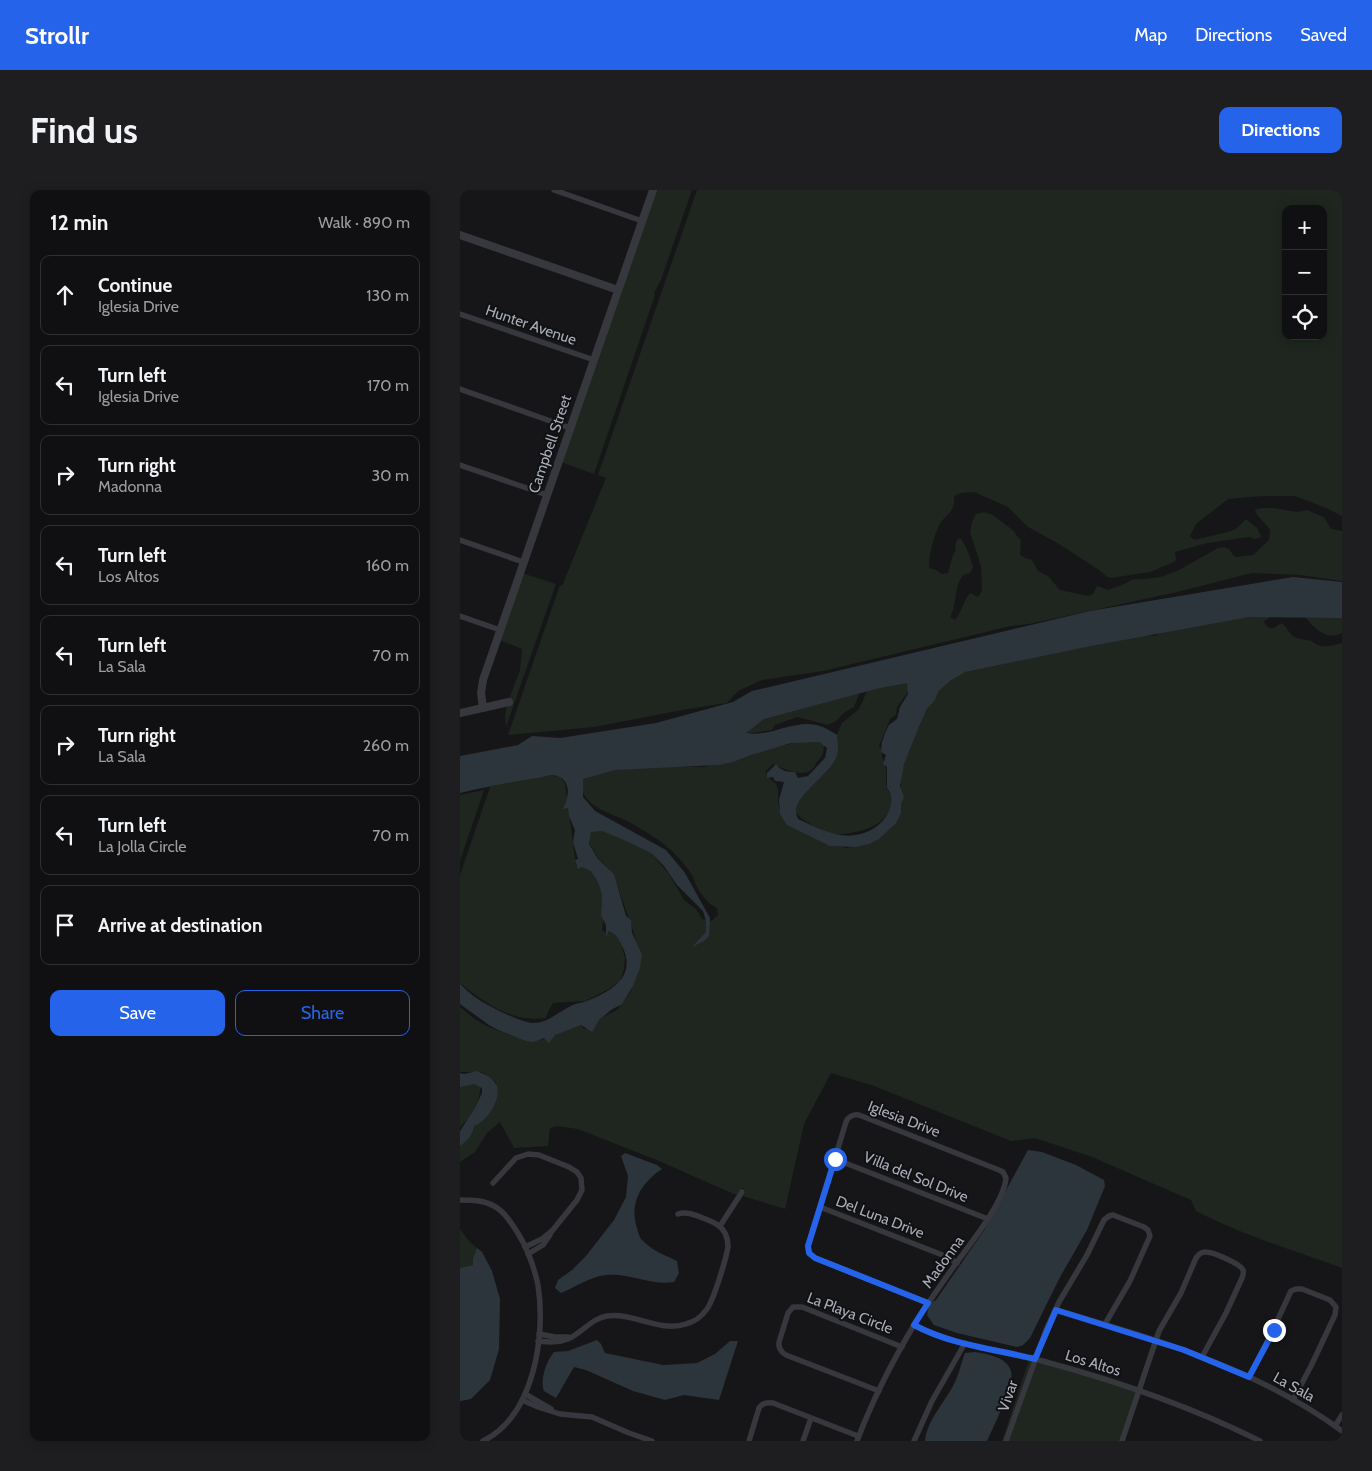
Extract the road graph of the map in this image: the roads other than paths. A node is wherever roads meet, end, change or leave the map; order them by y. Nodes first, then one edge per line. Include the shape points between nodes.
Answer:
1 (554, 190) edge
2 (653, 190) edge
3 (642, 221) junction
4 (460, 236) edge
5 (618, 290) junction
6 (460, 314) edge
7 (594, 360) junction
8 (460, 389) edge
9 (570, 428) junction
10 (460, 465) edge
11 (547, 495) junction
12 (460, 540) edge
13 (523, 562) junction
14 (460, 616) edge
15 (500, 630) junction
16 (509, 702) dead end
17 (483, 708) junction
18 (460, 713) edge
19 (835, 1159) junction
20 (1006, 1176) joint
21 (493, 1183) dead end
22 (742, 1192) dead end
23 (460, 1200) edge
24 (820, 1207) junction
25 (678, 1214) dead end
26 (988, 1219) junction
27 (720, 1226) junction
28 (552, 1231) junction
29 (525, 1247) junction
30 (528, 1254) junction
31 (957, 1262) junction
32 (928, 1303) junction
33 (1056, 1310) junction
34 (1105, 1324) junction
35 (914, 1325) junction
36 (539, 1334) junction
37 (575, 1335) junction
38 (538, 1341) junction
39 (1156, 1341) junction
40 (965, 1343) junction
41 (902, 1347) junction
42 (1202, 1357) junction
43 (1035, 1359) junction
44 (1249, 1377) junction
45 (1140, 1390) junction
46 (878, 1391) junction
47 (524, 1397) junction
48 (1293, 1400) junction
49 (1342, 1415) edge
50 (812, 1418) junction
51 (1335, 1426) junction
52 (1342, 1431) edge
53 (858, 1439) edge
54 (483, 1441) edge
55 (652, 1441) edge
56 (749, 1441) edge
57 (803, 1441) edge
58 (914, 1441) edge
59 (1006, 1441) edge
60 (1124, 1441) edge
61 (1260, 1441) edge

1 - 3 street
2 - 3 street, Campbell Street
3 - 5 street, Campbell Street
4 - 5 street
5 - 7 street, Campbell Street
6 - 7 street, Hunter Avenue
7 - 9 street, Campbell Street
8 - 9 street
9 - 11 street, Campbell Street
10 - 11 street
11 - 13 street, Campbell Street
12 - 13 street
13 - 15 street, Campbell Street
14 - 15 street
15 - 17 street, Campbell Street via 481,686
16 - 17 street
17 - 18 street
19 - 20 street, Iglesia Drive via 846,1121 858,1114 999,1170
19 - 24 street, Iglesia Drive
19 - 26 street, Villa del Sol Drive
20 - 26 street, Madonna via 1004,1188
21 - 28 street via 516,1158 528,1154 577,1172 582,1182 582,1193
22 - 27 street
23 - 29 street via 478,1201 502,1212
24 - 31 street, Del Luna Drive
24 - 32 street, Iglesia Drive via 808,1246 810,1255
25 - 27 street via 685,1212
26 - 31 street, Madonna
27 - 37 street via 728,1240 727,1252 711,1301 698,1318 671,1326 608,1316 596,1320
28 - 29 street
28 - 30 street via 544,1244
29 - 30 street
30 - 36 street via 539,1291
31 - 32 street, Madonna
32 - 35 street, Madonna
33 - 34 street, La Sala
33 - 34 street via 1104,1220 1108,1216 1116,1216 1144,1227 1150,1236 1130,1281
33 - 43 street
34 - 39 street, La Sala
35 - 40 street, Los Altos via 936,1336
35 - 41 street, Madonna
36 - 37 street
36 - 38 street
37 - 38 street via 561,1341
38 - 47 street via 534,1371
39 - 42 street, La Sala
39 - 42 street via 1197,1256 1209,1252 1239,1265 1243,1274
39 - 45 street
40 - 43 street, Los Altos
40 - 58 street
41 - 46 street, Madonna
41 - 46 street, La Playa Circle via 802,1307 793,1307 788,1313 779,1344 783,1352
42 - 44 street, La Sala
43 - 45 street, Los Altos
43 - 59 street, Vivar
44 - 48 street, La Sala
44 - 48 street via 1291,1292 1300,1288 1330,1300 1336,1307 1335,1315
45 - 60 street
45 - 61 street, Los Altos via 1204,1414
46 - 53 street, Madonna
47 - 54 street via 507,1424
47 - 55 street via 538,1407 567,1415 592,1417
48 - 51 street, La Sala
49 - 51 street
50 - 53 street
50 - 56 street via 765,1403 758,1410
50 - 57 street
51 - 52 street, La Sala

